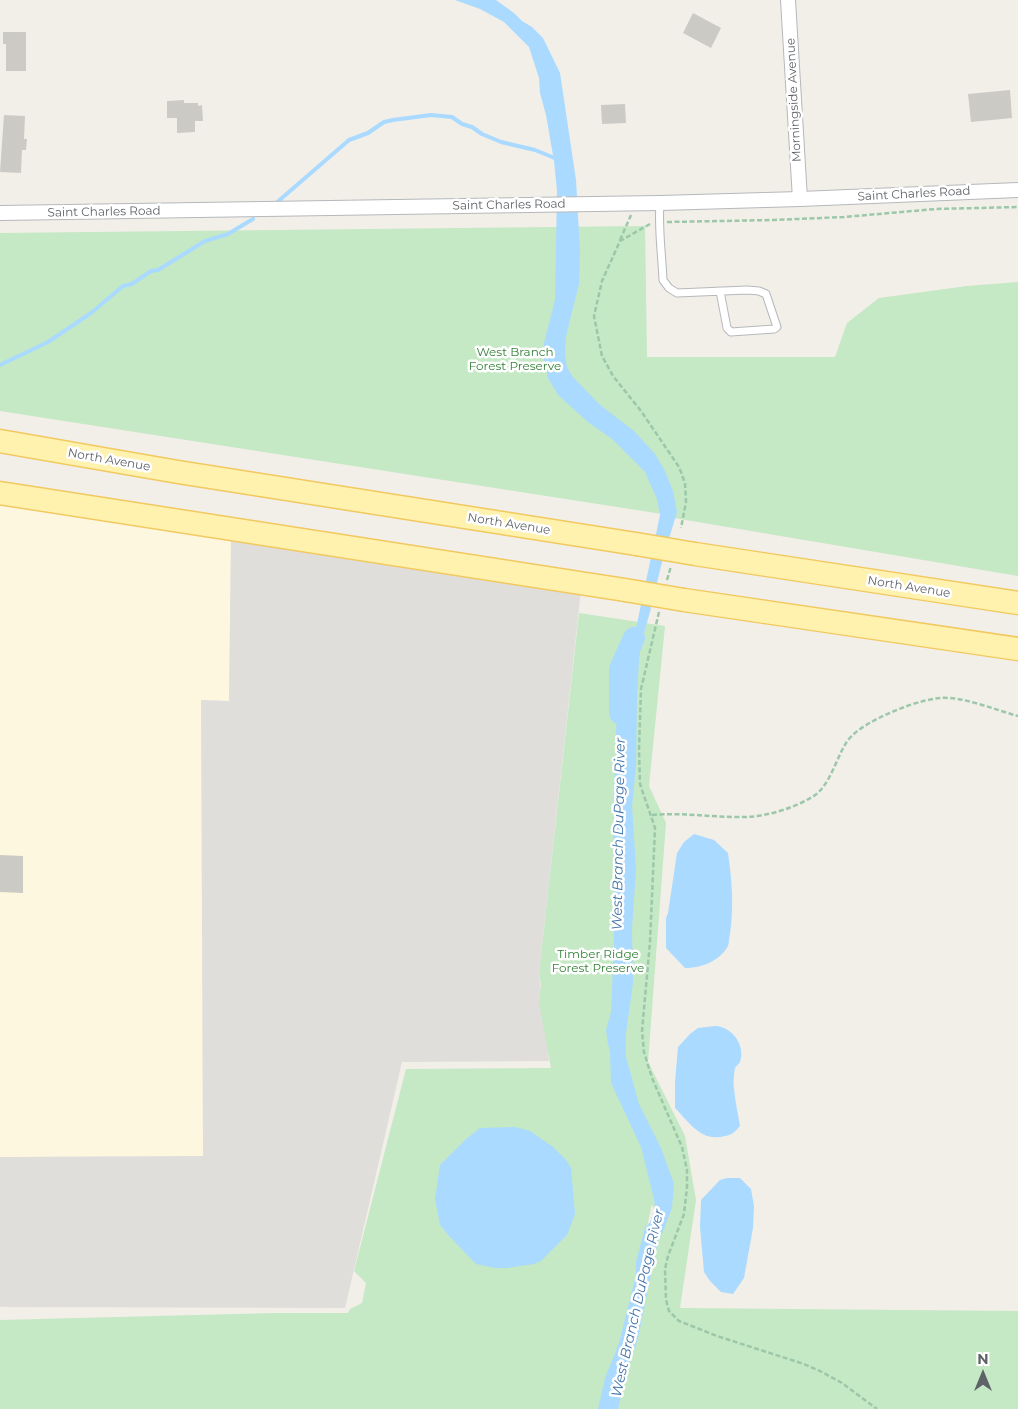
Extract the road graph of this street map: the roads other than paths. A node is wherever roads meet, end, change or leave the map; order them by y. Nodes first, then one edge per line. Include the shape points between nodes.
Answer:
1 (788, 0) edge
2 (1018, 190) edge
3 (800, 199) junction
4 (660, 203) junction
5 (0, 213) edge
6 (720, 291) junction
7 (0, 441) edge
8 (0, 493) edge
9 (1018, 603) edge
10 (1018, 649) edge

1 - 3 street, Morningside Avenue
2 - 3 street, Saint Charles Road
3 - 4 street, Saint Charles Road
4 - 5 street, Saint Charles Road
4 - 6 lane via 665,284 678,293
6 - 6 lane via 747,290 766,294 777,327 732,332 727,328
7 - 9 main road, North Avenue, bridge via 178,472
8 - 10 main road, bridge

